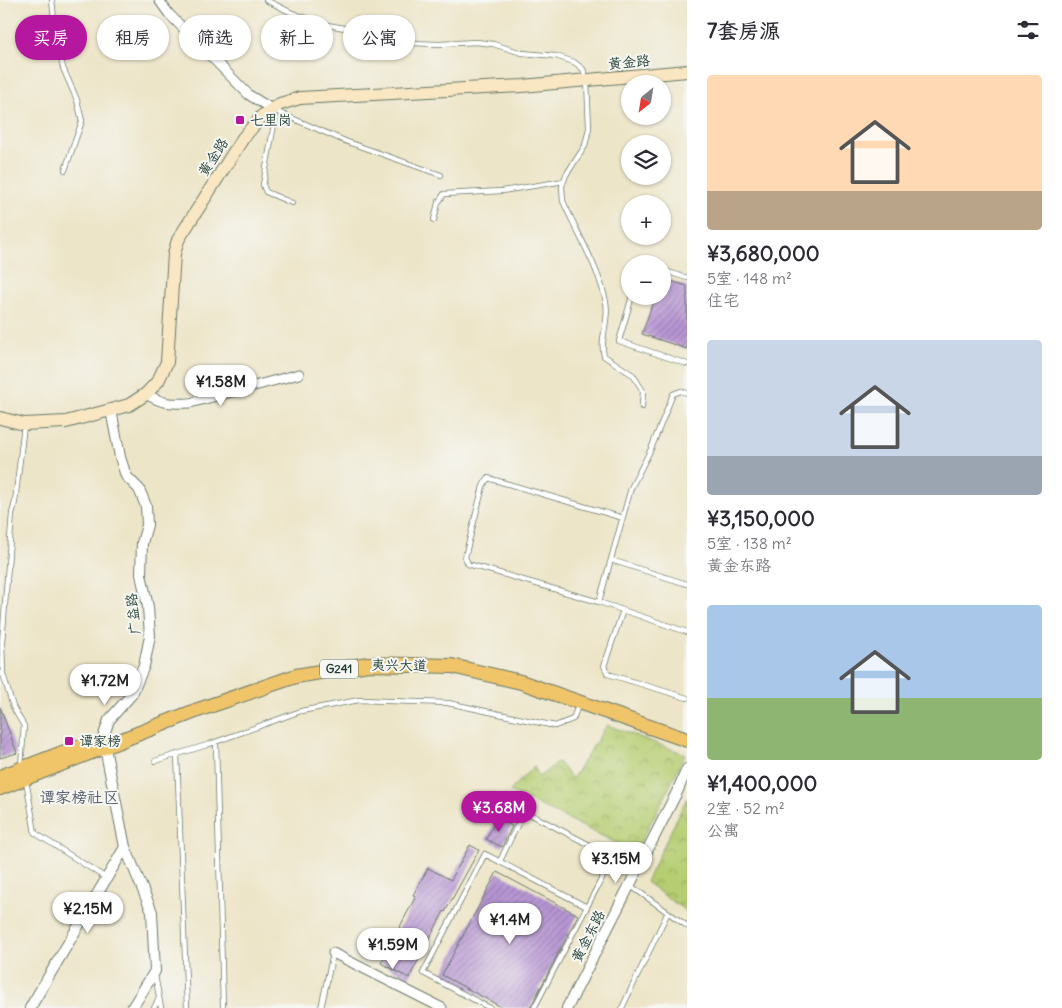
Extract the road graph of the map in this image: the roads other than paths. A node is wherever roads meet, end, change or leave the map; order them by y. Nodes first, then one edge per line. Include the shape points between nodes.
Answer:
1 (52, 0) edge
2 (159, 0) edge
3 (266, 0) edge
4 (687, 71) edge
5 (587, 80) junction
6 (272, 109) junction
7 (65, 170) dead end
8 (441, 175) dead end
9 (564, 181) junction
10 (292, 203) dead end
11 (434, 220) dead end
12 (671, 273) edge
13 (687, 278) edge
14 (630, 305) edge
15 (687, 364) edge
16 (299, 374) dead end
17 (687, 393) edge
18 (146, 394) junction
19 (642, 407) dead end
20 (111, 410) junction
21 (0, 418) edge
22 (24, 424) junction
23 (623, 518) junction
24 (611, 560) junction
25 (687, 584) edge
26 (599, 602) junction
27 (623, 610) junction
28 (687, 632) edge
29 (687, 698) edge
30 (579, 702) junction
31 (687, 731) edge
32 (687, 740) edge
33 (105, 742) junction
34 (216, 742) junction
35 (177, 754) junction
36 (155, 761) dead end
37 (687, 769) edge
38 (23, 773) junction
39 (0, 777) edge
40 (0, 788) edge
41 (124, 847) junction
42 (613, 857) junction
43 (500, 861) junction
44 (638, 870) junction
45 (106, 878) junction
46 (630, 885) junction
47 (587, 907) junction
48 (668, 912) junction
49 (687, 926) edge
50 (333, 953) joint
51 (155, 971) junction
52 (160, 998) junction
53 (30, 1008) edge
54 (132, 1008) edge
55 (154, 1008) edge
56 (161, 1008) edge
57 (187, 1008) edge
58 (223, 1008) edge
59 (321, 1008) edge
60 (442, 1008) edge
61 (490, 1008) edge
62 (534, 1008) edge
63 (567, 1008) edge
64 (622, 1008) edge

1 - 7 lane via 63,68 82,121
2 - 6 street via 249,95
3 - 5 lane via 322,24 408,43 476,42 556,56 574,62 583,69
4 - 5 main road, 黄金路
5 - 6 main road, 黄金路 via 300,98
5 - 9 lane via 589,128 585,146
6 - 8 lane via 346,141
6 - 10 lane via 275,119 263,184 266,192
6 - 18 main road, 黄金路 via 243,138 178,240 174,254 167,362 158,381
9 - 11 lane via 444,194
9 - 19 lane via 563,201 602,286 606,304 604,356 634,375 644,391
12 - 13 lane
14 - 15 lane via 620,341
16 - 18 street via 190,403 160,402
17 - 23 lane via 673,394 631,488
18 - 20 main road, 黄金路 via 129,405
20 - 22 main road, 黄金路 via 66,422
20 - 33 street, 广益路 via 126,476 139,489 146,506 141,574 150,636 144,666 132,694 109,720
21 - 22 main road, 黄金路
22 - 38 lane via 12,514 2,643 3,674 13,707 24,726
23 - 24 lane
23 - 26 lane via 488,478 483,486 465,557 468,564
24 - 25 lane
24 - 26 lane
26 - 27 lane
27 - 28 lane
27 - 29 lane via 604,666 608,674
30 - 32 highway, 夷兴大道 / G241
30 - 33 highway, 夷兴大道 / G241 via 521,682 452,666 368,664 296,676
30 - 34 lane via 573,719 555,726 448,703 359,700 301,711
31 - 33 highway, 夷兴大道 / G241 via 514,672 453,658 367,656 294,668 196,702
33 - 38 highway, 夷兴大道 / G241
33 - 41 street
34 - 35 lane
34 - 58 lane
35 - 36 lane
35 - 57 lane
37 - 44 street, 黄金东路
38 - 39 highway, 夷兴大道 / G241
38 - 40 highway, 夷兴大道 / G241
38 - 45 lane via 35,833
41 - 45 street
41 - 51 street via 152,912
42 - 43 lane via 524,811
42 - 44 lane
42 - 47 lane
43 - 47 lane
43 - 61 lane via 485,854 423,973
44 - 46 street, 黄金东路
45 - 53 street
46 - 48 lane
46 - 63 street, 黄金东路
47 - 62 lane
48 - 49 lane
48 - 64 lane
50 - 59 lane
50 - 60 street
51 - 52 lane
51 - 54 street
52 - 55 lane
52 - 56 lane

